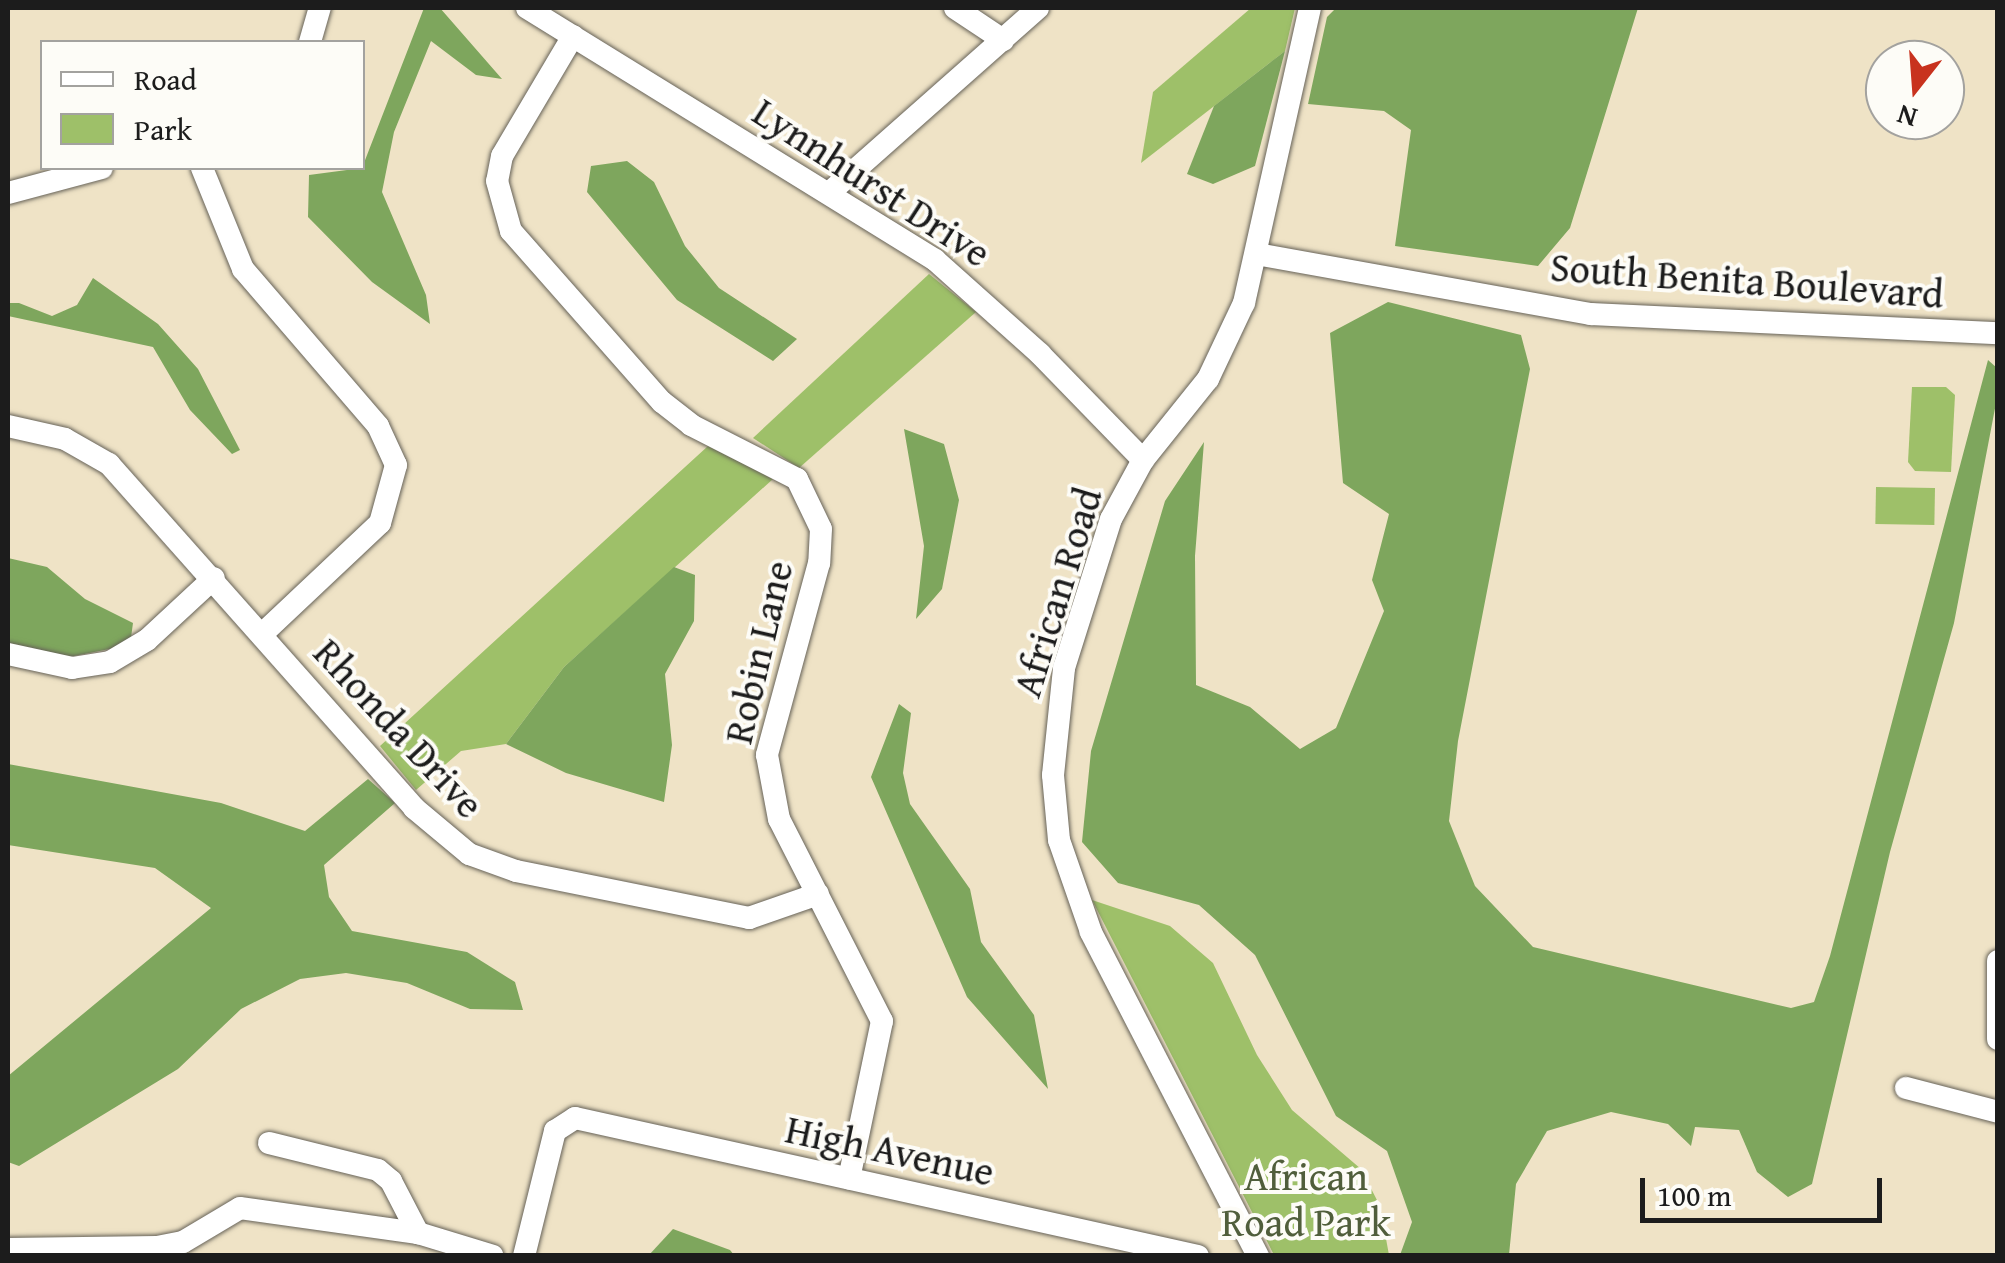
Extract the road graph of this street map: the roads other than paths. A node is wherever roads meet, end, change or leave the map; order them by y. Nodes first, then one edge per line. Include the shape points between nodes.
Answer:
1 (320, 8) edge
2 (528, 8) edge
3 (956, 8) edge
4 (1038, 8) edge
5 (1310, 8) edge
6 (573, 36) junction
7 (311, 40) edge
8 (1003, 40) junction
9 (94, 170) edge
10 (203, 170) edge
11 (8, 193) edge
12 (829, 193) junction
13 (1256, 254) junction
14 (1998, 333) edge
15 (8, 426) edge
16 (1142, 460) junction
17 (214, 578) junction
18 (262, 634) junction
19 (8, 654) edge
20 (818, 894) junction
21 (1998, 961) edge
22 (1998, 1039) edge
23 (1906, 1088) dead end
24 (1998, 1112) edge
25 (269, 1143) dead end
26 (849, 1179) junction
27 (418, 1233) junction
28 (8, 1249) edge
29 (493, 1256) edge
30 (524, 1256) edge
31 (1198, 1256) edge
32 (1258, 1256) edge

1 - 7 street
2 - 6 street, Lynnhurst Drive
3 - 8 street
4 - 8 street
5 - 13 street, African Road
6 - 12 street, Lynnhurst Drive
6 - 20 street, Robin Lane via 502,156 501,210 523,245 662,402 691,424 780,467 812,498 821,529 819,563 772,716 767,756 780,819
8 - 12 street
9 - 11 street
10 - 18 street via 243,270 378,426 396,466 380,523
12 - 16 street, Lynnhurst Drive via 968,286
13 - 14 street, South Benita Boulevard via 1590,314
13 - 16 street, African Road via 1232,338
15 - 17 street, Rhonda Drive via 65,438 109,464
16 - 32 street, African Road via 1111,519 1064,668 1052,775 1059,840 1091,932
17 - 18 street, Rhonda Drive
17 - 19 street via 147,640 110,662 72,668
18 - 20 street, Rhonda Drive via 414,808 468,854 516,871 749,918
20 - 26 street, Robin Lane via 882,1021
21 - 22 street
23 - 24 street
25 - 27 street via 378,1170 391,1180
26 - 30 street, High Avenue via 566,1119 555,1131
26 - 31 street, High Avenue
27 - 28 street via 240,1208 184,1242 156,1247
27 - 29 street

